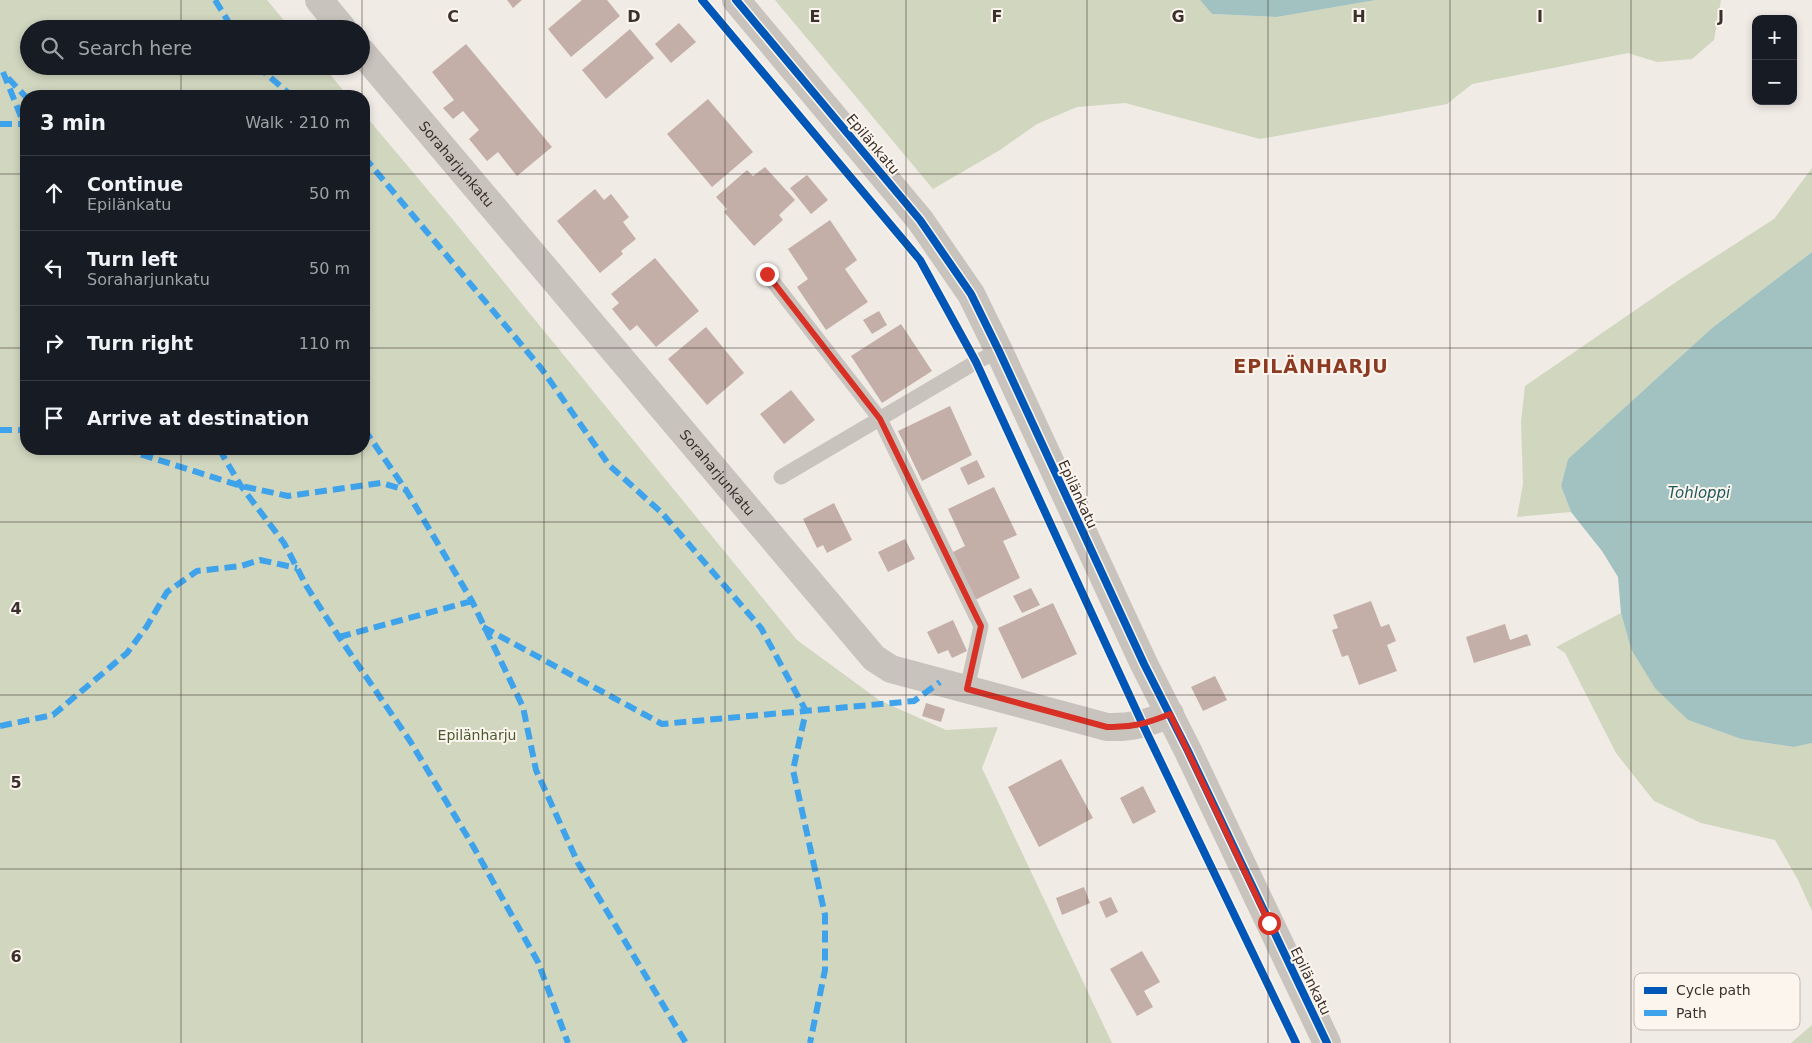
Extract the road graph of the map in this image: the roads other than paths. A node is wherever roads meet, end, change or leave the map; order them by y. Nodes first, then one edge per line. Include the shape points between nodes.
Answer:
1 (319, 0) edge
2 (736, 0) edge
3 (336, 20) edge
4 (370, 62) edge
5 (767, 274) dead end
6 (999, 350) junction
7 (880, 419) junction
8 (781, 477) dead end
9 (967, 689) junction
10 (1170, 714) junction
11 (1327, 1043) edge

1 - 3 street
2 - 6 street, Epilänkatu via 920,220 957,270
4 - 9 street, Soraharjunkatu via 874,658 891,669
5 - 7 lane
6 - 7 lane
6 - 10 street, Epilänkatu
7 - 8 lane
7 - 9 lane via 981,626
9 - 10 street, Soraharjunkatu via 1107,727 1143,725
10 - 11 street, Epilänkatu

